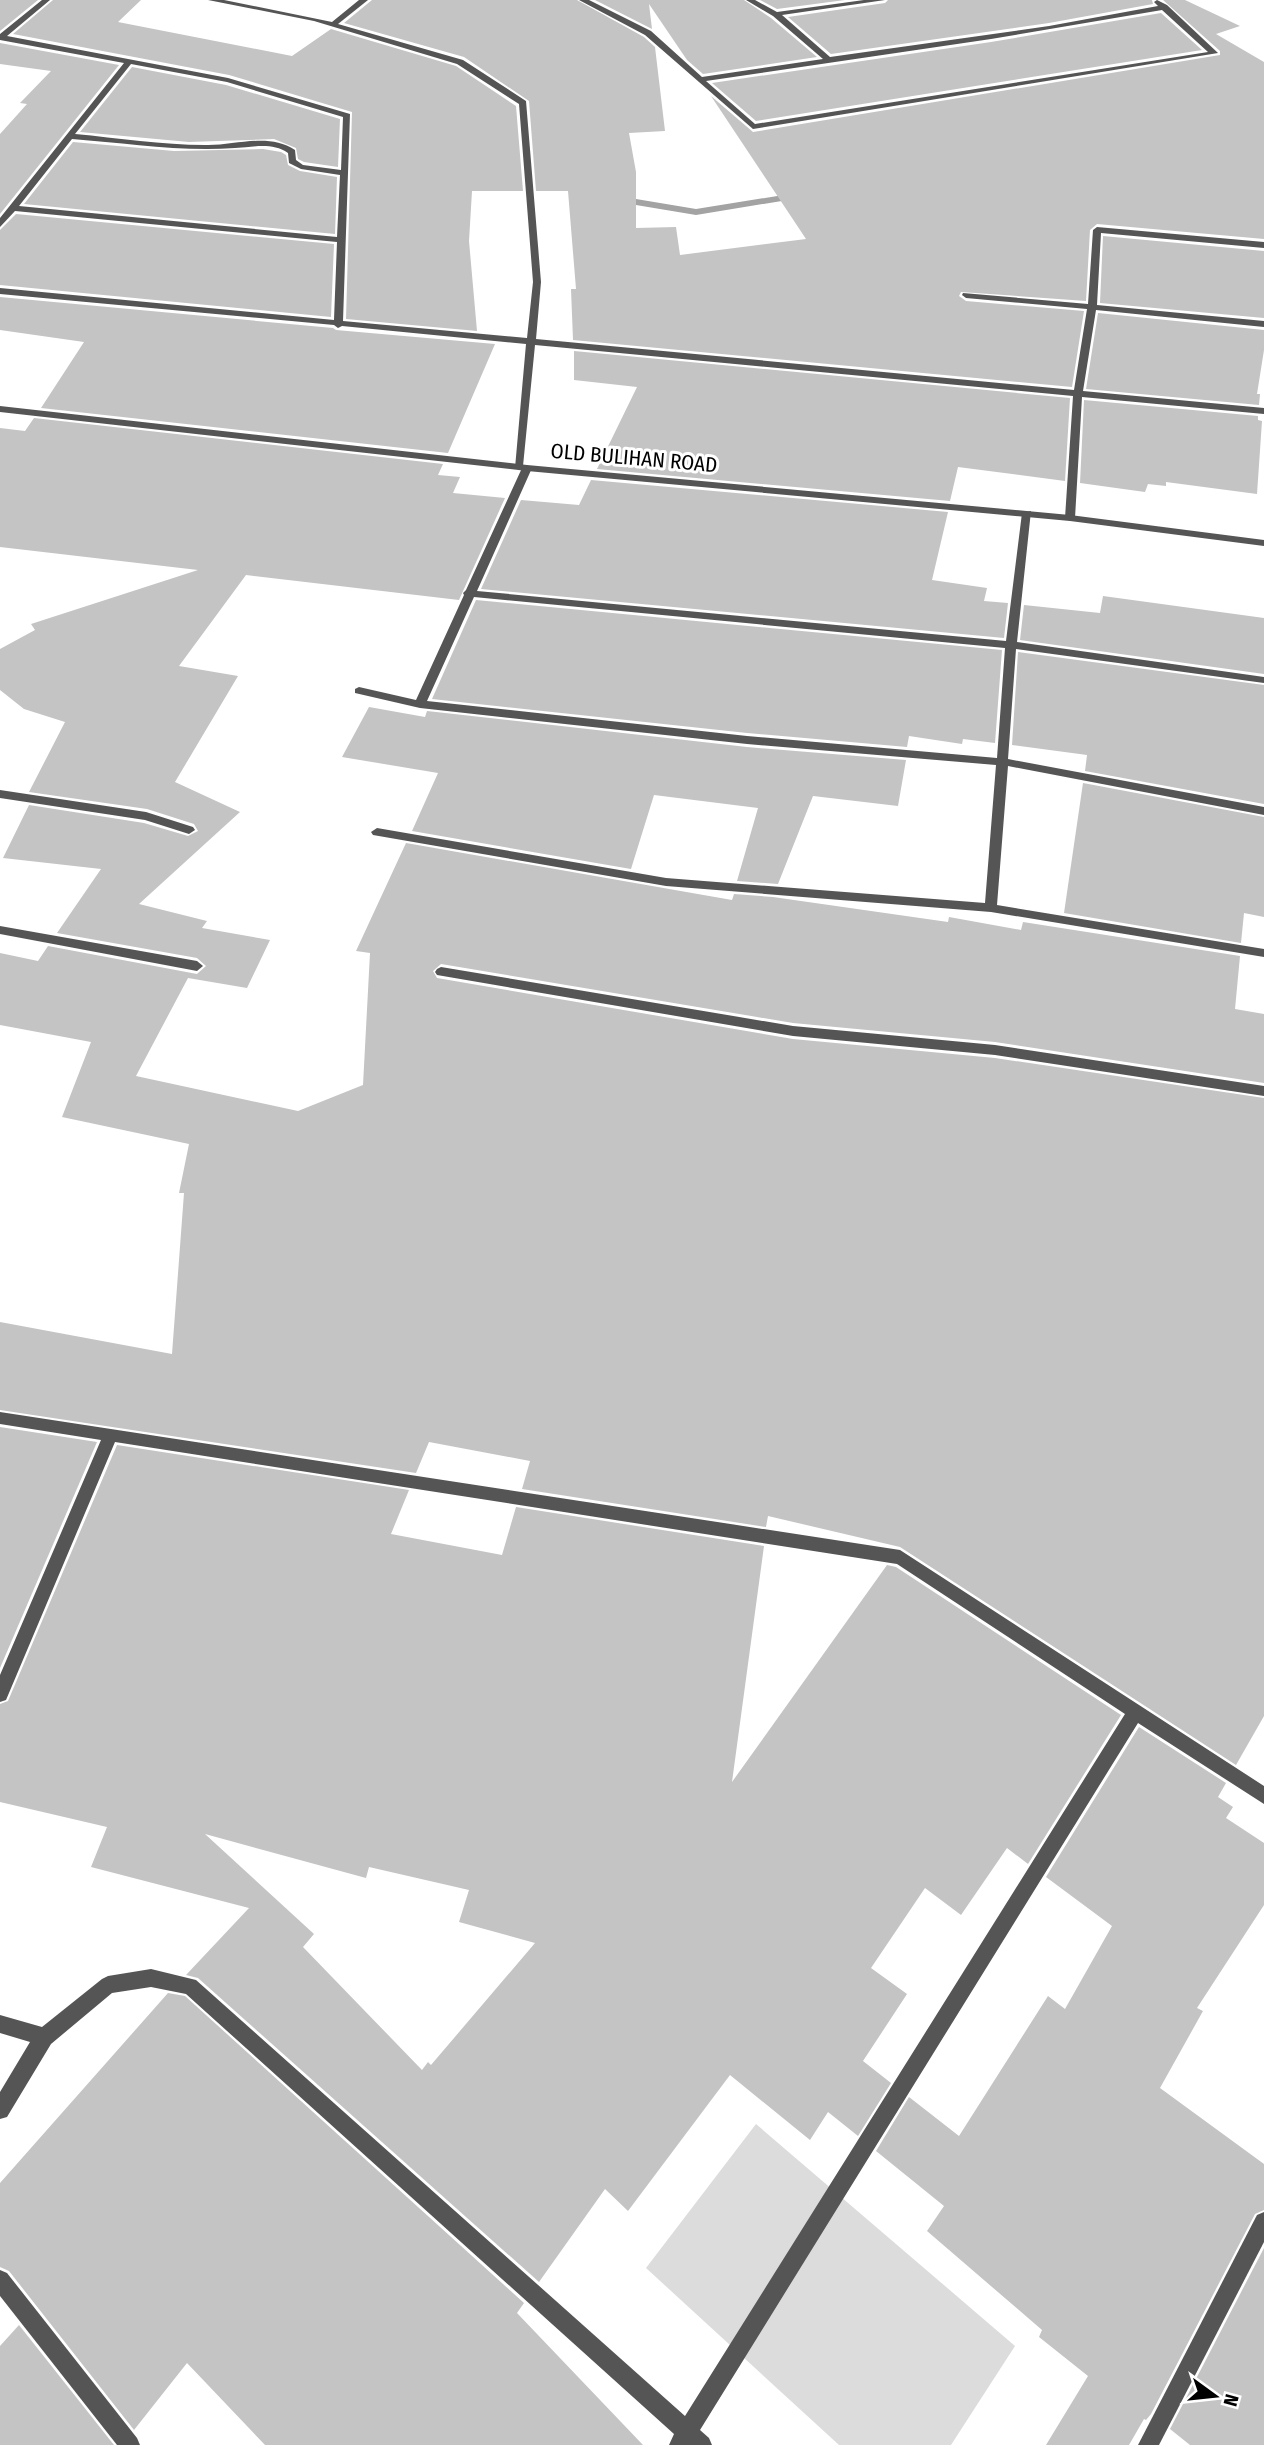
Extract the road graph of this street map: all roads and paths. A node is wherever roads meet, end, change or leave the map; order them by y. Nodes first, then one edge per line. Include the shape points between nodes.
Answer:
1 (46, 0) edge
2 (212, 0) edge
3 (364, 0) edge
4 (583, 0) edge
5 (750, 0) edge
6 (881, 0) edge
7 (1155, 0) edge
8 (1164, 7) junction
9 (776, 14) junction
10 (333, 24) junction
11 (0, 37) edge
12 (827, 58) junction
13 (130, 60) junction
14 (702, 79) junction
15 (70, 136) junction
16 (344, 173) junction
17 (15, 208) junction
18 (0, 224) edge
19 (342, 240) junction
20 (1264, 245) edge
21 (0, 291) edge
22 (965, 295) dead end
23 (1092, 306) junction
24 (1264, 324) edge
25 (338, 325) junction
26 (532, 341) junction
27 (1078, 392) junction
28 (0, 409) edge
29 (1264, 411) edge
30 (522, 467) junction
31 (1027, 513) junction
32 (1070, 518) junction
33 (1264, 543) edge
34 (468, 593) junction
35 (1011, 645) junction
36 (1264, 680) edge
37 (359, 691) dead end
38 (419, 704) junction
39 (1004, 762) junction
40 (0, 794) edge
41 (1264, 811) edge
42 (189, 830) dead end
43 (377, 832) dead end
44 (991, 908) junction
45 (0, 930) edge
46 (1264, 953) edge
47 (197, 966) dead end
48 (441, 972) dead end
49 (1264, 1091) edge
50 (0, 1418) edge
51 (110, 1437) junction
52 (0, 1693) edge
53 (1136, 1711) junction
54 (1264, 1796) edge
55 (0, 2024) edge
56 (44, 2038) junction
57 (0, 2110) edge
58 (1264, 2222) edge
59 (0, 2280) edge
60 (689, 2440) edge
61 (130, 2445) edge
62 (1148, 2445) edge

1 - 11 street
2 - 10 street
3 - 10 street
4 - 14 street via 648,33
5 - 9 street
6 - 9 street
7 - 8 street
8 - 12 street via 1080,24
8 - 14 street via 1214,53 753,127
9 - 12 street
10 - 26 street via 460,62 523,103 537,282
11 - 13 street
12 - 14 street
13 - 15 street
13 - 16 street via 228,80 346,116
15 - 16 street via 206,148 268,143 292,152 292,161 302,167
15 - 17 street
16 - 19 street
17 - 18 street
17 - 19 street
19 - 25 street
20 - 23 street via 1097,230
21 - 25 street
22 - 23 street
23 - 24 street
23 - 27 street
25 - 26 street
26 - 27 street
26 - 30 street
27 - 29 street
27 - 32 street
28 - 30 street, OLD BULIHAN ROAD
30 - 31 street, OLD BULIHAN ROAD
30 - 34 street
31 - 32 street, OLD BULIHAN ROAD
31 - 35 street
32 - 33 street, OLD BULIHAN ROAD
34 - 35 street
34 - 38 street
35 - 36 street
35 - 39 street
37 - 38 street
38 - 39 street
39 - 41 street
39 - 44 street
40 - 42 street via 146,816
43 - 44 street via 666,882
44 - 46 street
45 - 47 street
48 - 49 street via 793,1031 995,1050
50 - 51 street
51 - 52 street
51 - 53 street via 900,1557
53 - 54 street
53 - 60 street
55 - 56 street
56 - 57 street
56 - 60 street via 108,1985 150,1978 190,1986
58 - 62 street
59 - 61 street

